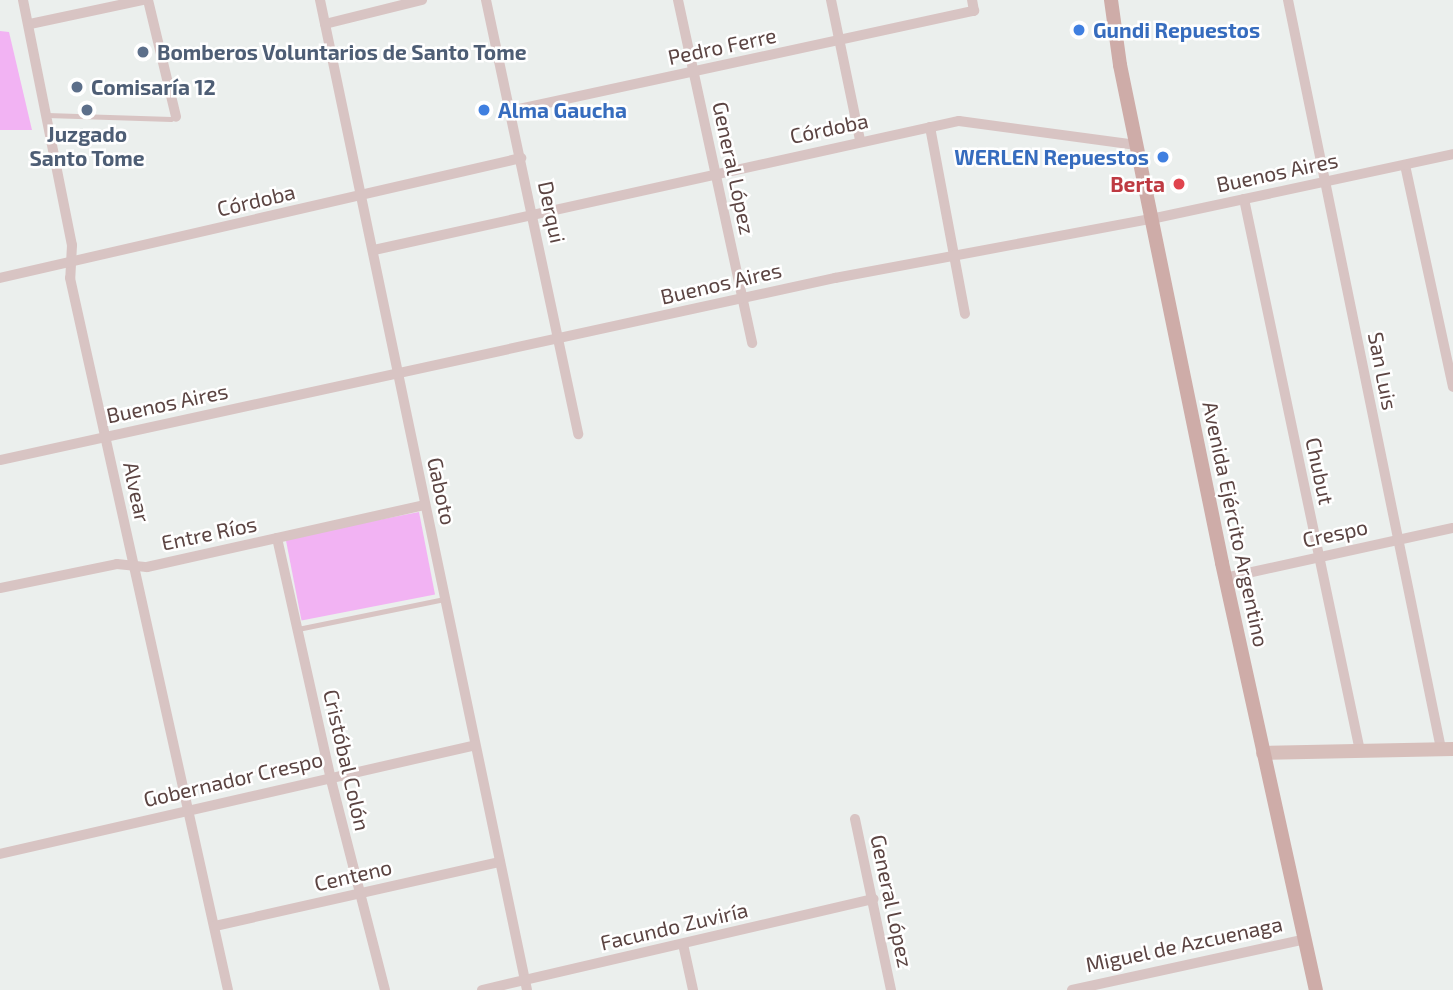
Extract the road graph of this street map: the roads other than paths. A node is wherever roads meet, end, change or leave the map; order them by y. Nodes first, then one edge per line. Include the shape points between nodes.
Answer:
1 (23, 0) edge
2 (145, 0) edge
3 (320, 0) edge
4 (422, 0) edge
5 (486, 0) edge
6 (678, 0) edge
7 (831, 0) edge
8 (972, 0) edge
9 (1101, 0) edge
10 (1111, 0) edge
11 (1288, 0) edge
12 (30, 24) junction
13 (325, 24) junction
14 (840, 41) junction
15 (1120, 65) junction
16 (694, 71) junction
17 (510, 111) junction
18 (46, 115) junction
19 (173, 118) joint
20 (930, 127) junction
21 (860, 140) junction
22 (1136, 145) junction
23 (1453, 155) edge
24 (520, 158) junction
25 (1405, 165) junction
26 (715, 173) junction
27 (1325, 182) junction
28 (363, 196) junction
29 (1244, 199) junction
30 (533, 216) junction
31 (1151, 219) junction
32 (374, 250) junction
33 (955, 255) junction
34 (70, 262) junction
35 (0, 278) edge
36 (743, 298) junction
37 (965, 314) dead end
38 (561, 340) junction
39 (752, 344) dead end
40 (397, 375) junction
41 (1453, 387) edge
42 (578, 434) dead end
43 (105, 436) junction
44 (0, 460) edge
45 (425, 505) junction
46 (1453, 528) edge
47 (277, 538) junction
48 (1398, 539) junction
49 (1318, 555) junction
50 (133, 565) junction
51 (1225, 578) junction
52 (0, 588) edge
53 (445, 599) junction
54 (297, 629) junction
55 (475, 745) junction
56 (1447, 749) edge
57 (1360, 751) junction
58 (1263, 753) junction
59 (330, 776) junction
60 (190, 809) junction
61 (855, 819) dead end
62 (0, 854) edge
63 (500, 862) junction
64 (360, 893) junction
65 (874, 899) junction
66 (215, 926) junction
67 (1305, 939) junction
68 (683, 944) junction
69 (526, 986) edge
70 (228, 990) edge
71 (385, 990) edge
72 (482, 990) edge
73 (692, 990) edge
74 (891, 990) edge
75 (1072, 990) edge
76 (1316, 990) edge

1 - 12 street, Alvear
2 - 12 street
2 - 19 street
3 - 13 street, Gaboto
4 - 13 street
5 - 17 street, Derqui
6 - 16 street, General López
7 - 14 street
8 - 14 street, Pedro Ferre via 974,11
9 - 15 main road, Avenida Ejército Argentino
10 - 15 main road, Avenida Ejército Argentino
11 - 27 street, San Luis
12 - 18 street, Alvear
13 - 28 street, Gaboto
14 - 16 street, Pedro Ferre
14 - 21 street
15 - 22 main road, Avenida Ejército Argentino
16 - 17 street, Pedro Ferre
16 - 26 street, General López
17 - 24 street, Derqui
18 - 19 lane
18 - 34 street, Alvear via 72,245
20 - 21 street, Córdoba
20 - 22 street, Córdoba via 967,121
20 - 33 street
21 - 26 street, Córdoba
22 - 31 main road, Avenida Ejército Argentino
23 - 25 street, Buenos Aires
24 - 28 street, Córdoba
24 - 30 street, Derqui
25 - 27 street, Buenos Aires
25 - 41 street
26 - 30 street, Córdoba
26 - 36 street, General López
27 - 29 street, Buenos Aires
27 - 48 street, San Luis
28 - 32 street, Gaboto
28 - 34 street, Córdoba
29 - 31 street, Buenos Aires
29 - 49 street, Chubut
30 - 32 street, Córdoba
30 - 38 street, Derqui
31 - 33 street, Buenos Aires
31 - 51 main road, Avenida Ejército Argentino
32 - 40 street, Gaboto
33 - 36 street, Buenos Aires
33 - 37 street
34 - 35 street, Córdoba
34 - 43 street, Alvear
36 - 38 street, Buenos Aires
36 - 39 street, General López
38 - 40 street, Buenos Aires
38 - 42 street, Derqui
40 - 43 street, Buenos Aires
40 - 45 street, Gaboto
43 - 44 street, Buenos Aires
43 - 50 street, Alvear
45 - 47 street, Entre Ríos
45 - 53 street, Gaboto
46 - 48 street, Crespo
47 - 50 street, Entre Ríos via 147,566
47 - 54 street, Cristóbal Colón
48 - 49 street, Crespo
48 - 56 street, San Luis
49 - 51 street, Crespo
49 - 57 street, Chubut
50 - 52 street, Entre Ríos via 117,564
50 - 60 street, Alvear
51 - 58 main road, Avenida Ejército Argentino
53 - 54 lane
53 - 55 street, Gaboto
54 - 59 street, Cristóbal Colón
55 - 59 street, Gobernador Crespo
55 - 63 street, Gaboto
56 - 57 street
57 - 58 street
58 - 67 main road, Avenida Ejército Argentino
59 - 60 street, Gobernador Crespo
59 - 64 street, Cristóbal Colón
60 - 62 street, Gobernador Crespo
60 - 66 street, Alvear
61 - 65 street, General López
63 - 64 street, Centeno
63 - 69 street, Gaboto
64 - 66 street, Centeno
64 - 71 street, Cristóbal Colón
65 - 68 street, Facundo Zuviría
65 - 74 street, General López
66 - 70 street, Alvear
67 - 75 street, Miguel de Azcuenaga
67 - 76 main road, Avenida Ejército Argentino
68 - 69 street, Facundo Zuviría
68 - 73 street
69 - 72 street, Facundo Zuviría

